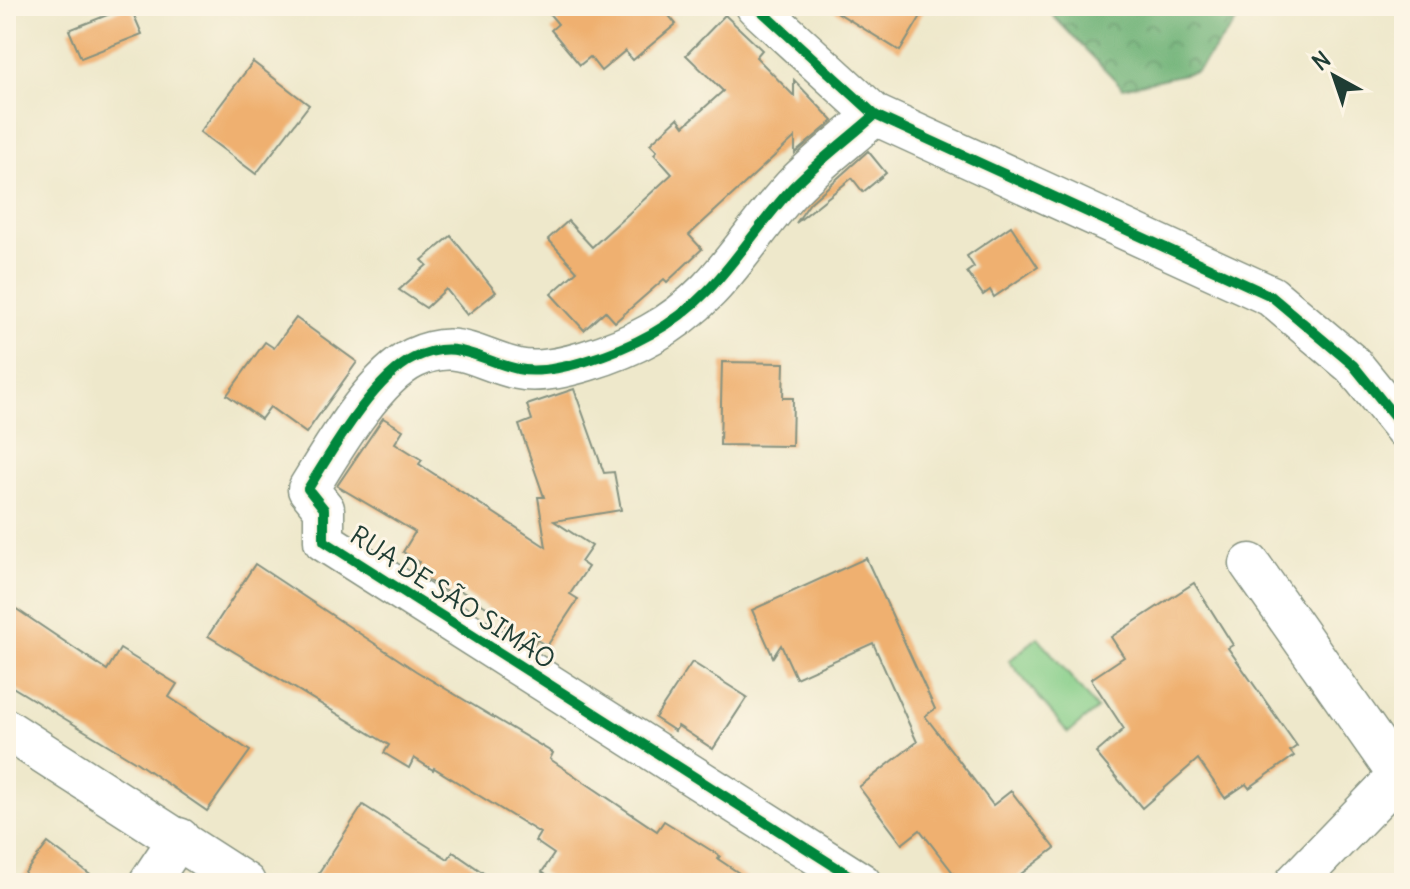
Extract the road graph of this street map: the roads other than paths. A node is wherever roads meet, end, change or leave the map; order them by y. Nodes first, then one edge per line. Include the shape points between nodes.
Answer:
1 (756, 6) edge
2 (875, 115) junction
3 (1404, 428) edge
4 (1250, 564) dead end
5 (6, 729) edge
6 (1401, 772) edge
7 (179, 838) junction
8 (149, 883) edge
9 (245, 883) edge
10 (861, 883) edge
11 (1295, 883) edge

1 - 2 street
2 - 3 street via 1271,296 1353,365
2 - 10 street, RUA DE SÃO SIMÃO via 794,187 709,293 651,334 551,369 520,370 463,349 436,350 411,359 347,427 308,489 324,509 324,541
4 - 6 street
5 - 7 street
6 - 11 street
7 - 8 street
7 - 9 street

